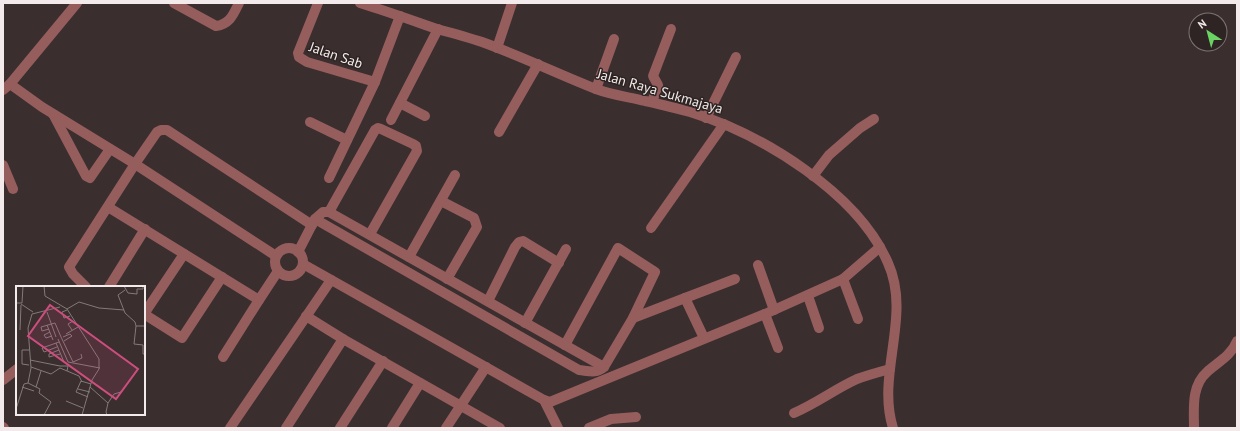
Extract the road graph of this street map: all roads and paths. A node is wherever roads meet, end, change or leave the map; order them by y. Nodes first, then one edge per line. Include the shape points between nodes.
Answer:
1 (77, 3) edge
2 (174, 3) edge
3 (239, 3) edge
4 (318, 3) edge
5 (360, 3) edge
6 (512, 3) edge
7 (400, 16) junction
8 (438, 29) junction
9 (671, 29) dead end
10 (614, 39) dead end
11 (497, 48) junction
12 (736, 57) dead end
13 (538, 64) junction
14 (375, 82) junction
15 (6, 87) edge
16 (596, 89) junction
17 (652, 102) junction
18 (400, 103) junction
19 (53, 113) junction
20 (425, 116) dead end
21 (706, 118) junction
22 (874, 119) dead end
23 (391, 120) dead end
24 (310, 122) dead end
25 (724, 124) junction
26 (499, 132) dead end
27 (347, 140) junction
28 (110, 148) junction
29 (135, 164) junction
30 (3, 165) edge
31 (454, 175) dead end
32 (813, 176) junction
33 (329, 178) dead end
34 (13, 189) dead end
35 (441, 201) junction
36 (108, 207) junction
37 (330, 212) junction
38 (313, 222) junction
39 (651, 228) dead end
40 (145, 229) junction
41 (370, 234) junction
42 (880, 247) junction
43 (566, 249) dead end
44 (298, 252) junction
45 (184, 254) junction
46 (276, 256) junction
47 (409, 257) junction
48 (559, 263) junction
49 (303, 264) junction
50 (758, 265) dead end
51 (278, 271) junction
52 (222, 277) junction
53 (447, 279) junction
54 (735, 279) dead end
55 (843, 279) junction
56 (331, 280) junction
57 (85, 286) edge
58 (110, 286) edge
59 (808, 296) junction
60 (685, 298) junction
61 (259, 300) junction
62 (488, 300) junction
63 (145, 312) edge
64 (770, 312) junction
65 (145, 315) edge
66 (306, 316) junction
67 (633, 318) junction
68 (858, 319) dead end
69 (525, 323) junction
70 (819, 328) dead end
71 (704, 338) junction
72 (343, 339) junction
73 (1237, 341) edge
74 (565, 345) junction
75 (778, 348) dead end
76 (223, 357) dead end
77 (383, 361) junction
78 (486, 367) junction
79 (604, 367) junction
80 (890, 369) junction
81 (16, 370) edge
82 (3, 380) edge
83 (420, 383) junction
84 (544, 400) junction
85 (460, 406) junction
86 (794, 413) dead end
87 (636, 417) dead end
88 (230, 428) edge
89 (286, 428) edge
90 (340, 428) edge
91 (392, 428) edge
92 (446, 428) edge
93 (500, 428) edge
94 (558, 428) edge
95 (589, 428) edge
96 (893, 428) edge
97 (1194, 428) edge

1 - 15 street
2 - 3 street via 216,26 229,22
4 - 14 street, Jalan Sab via 298,53 299,57 307,62
5 - 7 street, Jalan Raya Sukmajaya
6 - 11 street
7 - 8 street, Jalan Raya Sukmajaya
7 - 14 street
8 - 11 street, Jalan Raya Sukmajaya
8 - 18 street
9 - 17 street via 653,76 658,85
10 - 16 street
11 - 13 street, Jalan Raya Sukmajaya
12 - 21 street
13 - 16 street, Jalan Raya Sukmajaya
13 - 26 street
14 - 27 street
15 - 19 street
16 - 17 street, Jalan Raya Sukmajaya via 613,95
17 - 21 street, Jalan Raya Sukmajaya
18 - 20 street
18 - 23 street
19 - 28 street
19 - 28 street via 86,176 90,178
21 - 25 street, Jalan Raya Sukmajaya
22 - 32 street via 829,155
24 - 27 street
25 - 32 street, Jalan Raya Sukmajaya via 777,152
25 - 39 street
27 - 33 street
28 - 29 street
29 - 36 street
29 - 38 street via 157,132 167,130
29 - 46 street
30 - 34 street
31 - 35 street
32 - 42 street, Jalan Raya Sukmajaya via 849,207
35 - 47 street
35 - 53 street via 474,218 477,227
36 - 40 street
36 - 57 street via 69,267
37 - 38 street via 323,212
37 - 41 street
37 - 41 street via 375,130 381,129 414,144 416,151
38 - 44 street
38 - 79 street via 579,370 595,372
40 - 45 street
40 - 58 street
41 - 47 street
42 - 55 street
42 - 80 street, Jalan Raya Sukmajaya via 893,276 896,301
43 - 48 street
44 - 46 street via 285,249
44 - 49 street via 302,256
45 - 52 street
45 - 63 street
46 - 51 street via 275,264
47 - 53 street
48 - 62 street via 523,241 519,242
48 - 69 street
49 - 51 street via 300,271 293,276 285,276
49 - 56 street
50 - 64 street
51 - 61 street
52 - 61 street
52 - 65 street via 182,338
53 - 62 street
54 - 60 street
55 - 59 street
55 - 68 street
56 - 66 street
56 - 78 street
59 - 64 street
59 - 70 street
60 - 67 street
60 - 71 street
61 - 76 street
62 - 69 street
64 - 71 street
64 - 75 street
66 - 72 street
66 - 88 street
67 - 74 street via 655,272 618,248
67 - 79 street
69 - 74 street
71 - 84 street via 556,400
72 - 77 street
72 - 89 street
73 - 97 street via 1231,352 1199,381 1193,404
74 - 79 street
77 - 83 street
77 - 90 street
78 - 84 street
78 - 85 street
80 - 86 street via 856,380
80 - 96 street, Jalan Raya Sukmajaya via 889,404
81 - 82 street
83 - 85 street
83 - 91 street
84 - 94 street
85 - 92 street
85 - 93 street
87 - 95 street via 610,419

